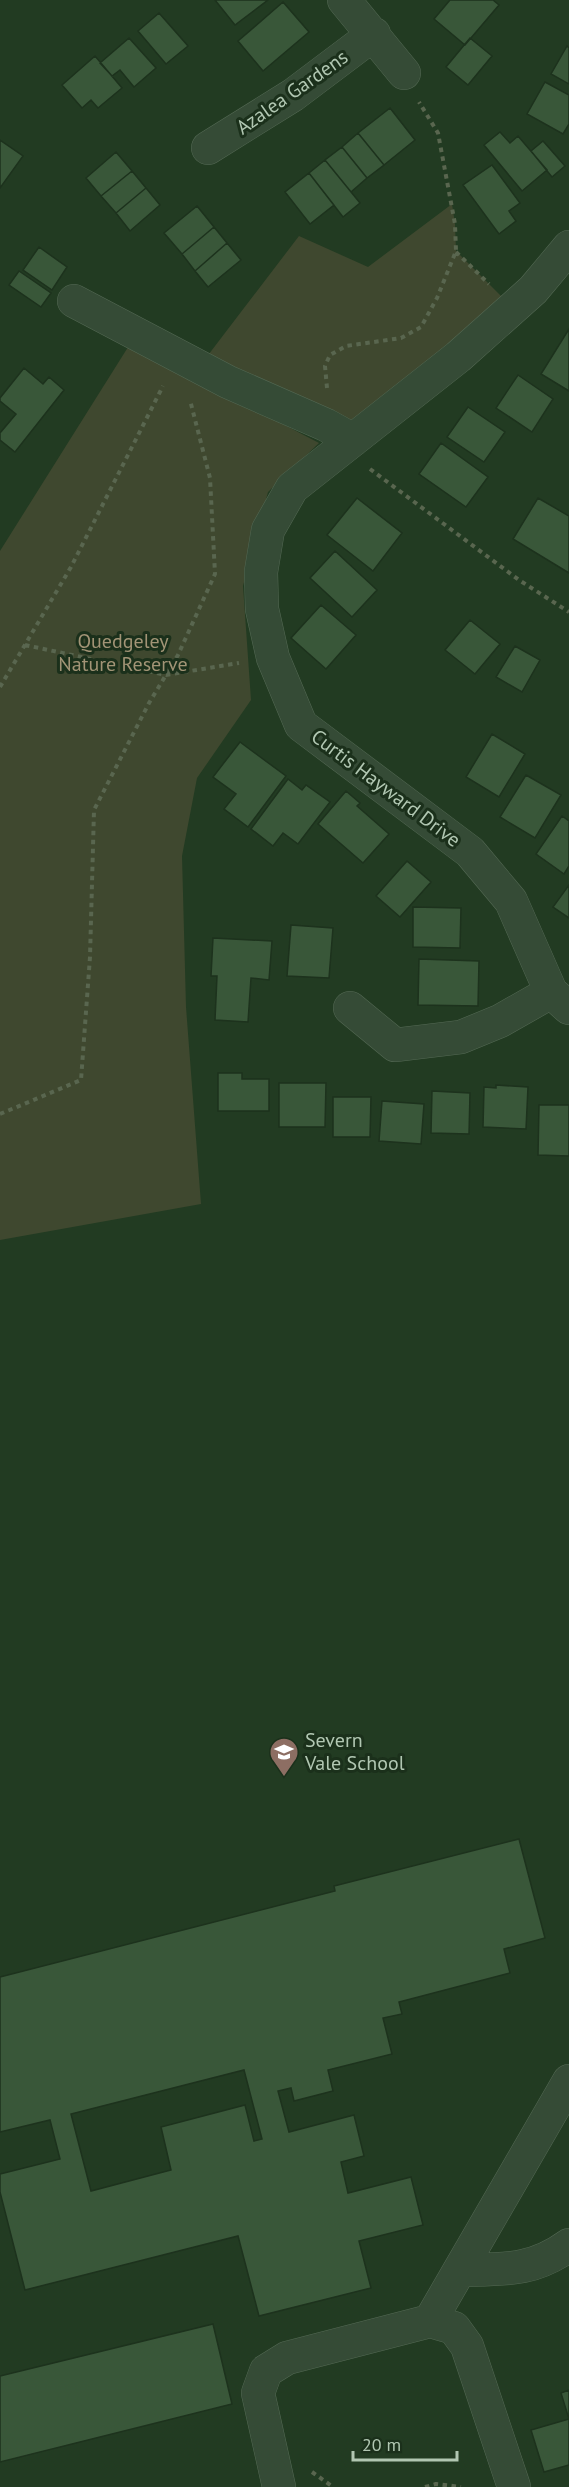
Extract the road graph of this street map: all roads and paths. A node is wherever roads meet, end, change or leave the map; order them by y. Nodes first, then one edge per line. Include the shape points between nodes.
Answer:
1 (344, 0) edge
2 (374, 34) junction
3 (404, 73) joint
4 (208, 148) dead end
5 (569, 247) edge
6 (456, 251) junction
7 (74, 301) dead end
8 (513, 308) junction
9 (178, 356) junction
10 (327, 393) dead end
11 (353, 440) junction
12 (569, 612) edge
13 (25, 645) junction
14 (273, 658) junction
15 (166, 675) junction
16 (0, 687) edge
17 (560, 1000) edge
18 (350, 1008) dead end
19 (0, 1114) edge
20 (569, 2081) edge
21 (569, 2245) edge
22 (460, 2270) junction
23 (430, 2321) junction
24 (279, 2487) edge
25 (425, 2487) edge
26 (461, 2487) edge
27 (514, 2487) edge

1 - 2 street
2 - 3 street
2 - 4 street, Azalea Gardens via 293,95
3 - 6 path via 438,133 455,224
5 - 8 street, Curtis Hayward Drive
6 - 8 path
6 - 10 path via 421,327 401,338 346,346 330,355 325,366
7 - 9 street
8 - 11 street, Curtis Hayward Drive
9 - 11 street
9 - 13 path via 71,567
9 - 15 path via 210,478 215,573
11 - 12 path via 369,469 519,580
11 - 14 street, Curtis Hayward Drive via 292,488 268,530 261,572 262,609
13 - 15 path
13 - 16 path
14 - 15 path
14 - 17 street, Curtis Hayward Drive via 301,725 471,852 511,901
15 - 19 path via 94,810 90,957 81,1080
17 - 18 street via 461,1037 395,1045
20 - 22 street
21 - 22 street via 553,2257 521,2268
22 - 23 street
23 - 24 street via 287,2358 266,2371 258,2393
23 - 27 street via 454,2328 467,2346
25 - 26 path

